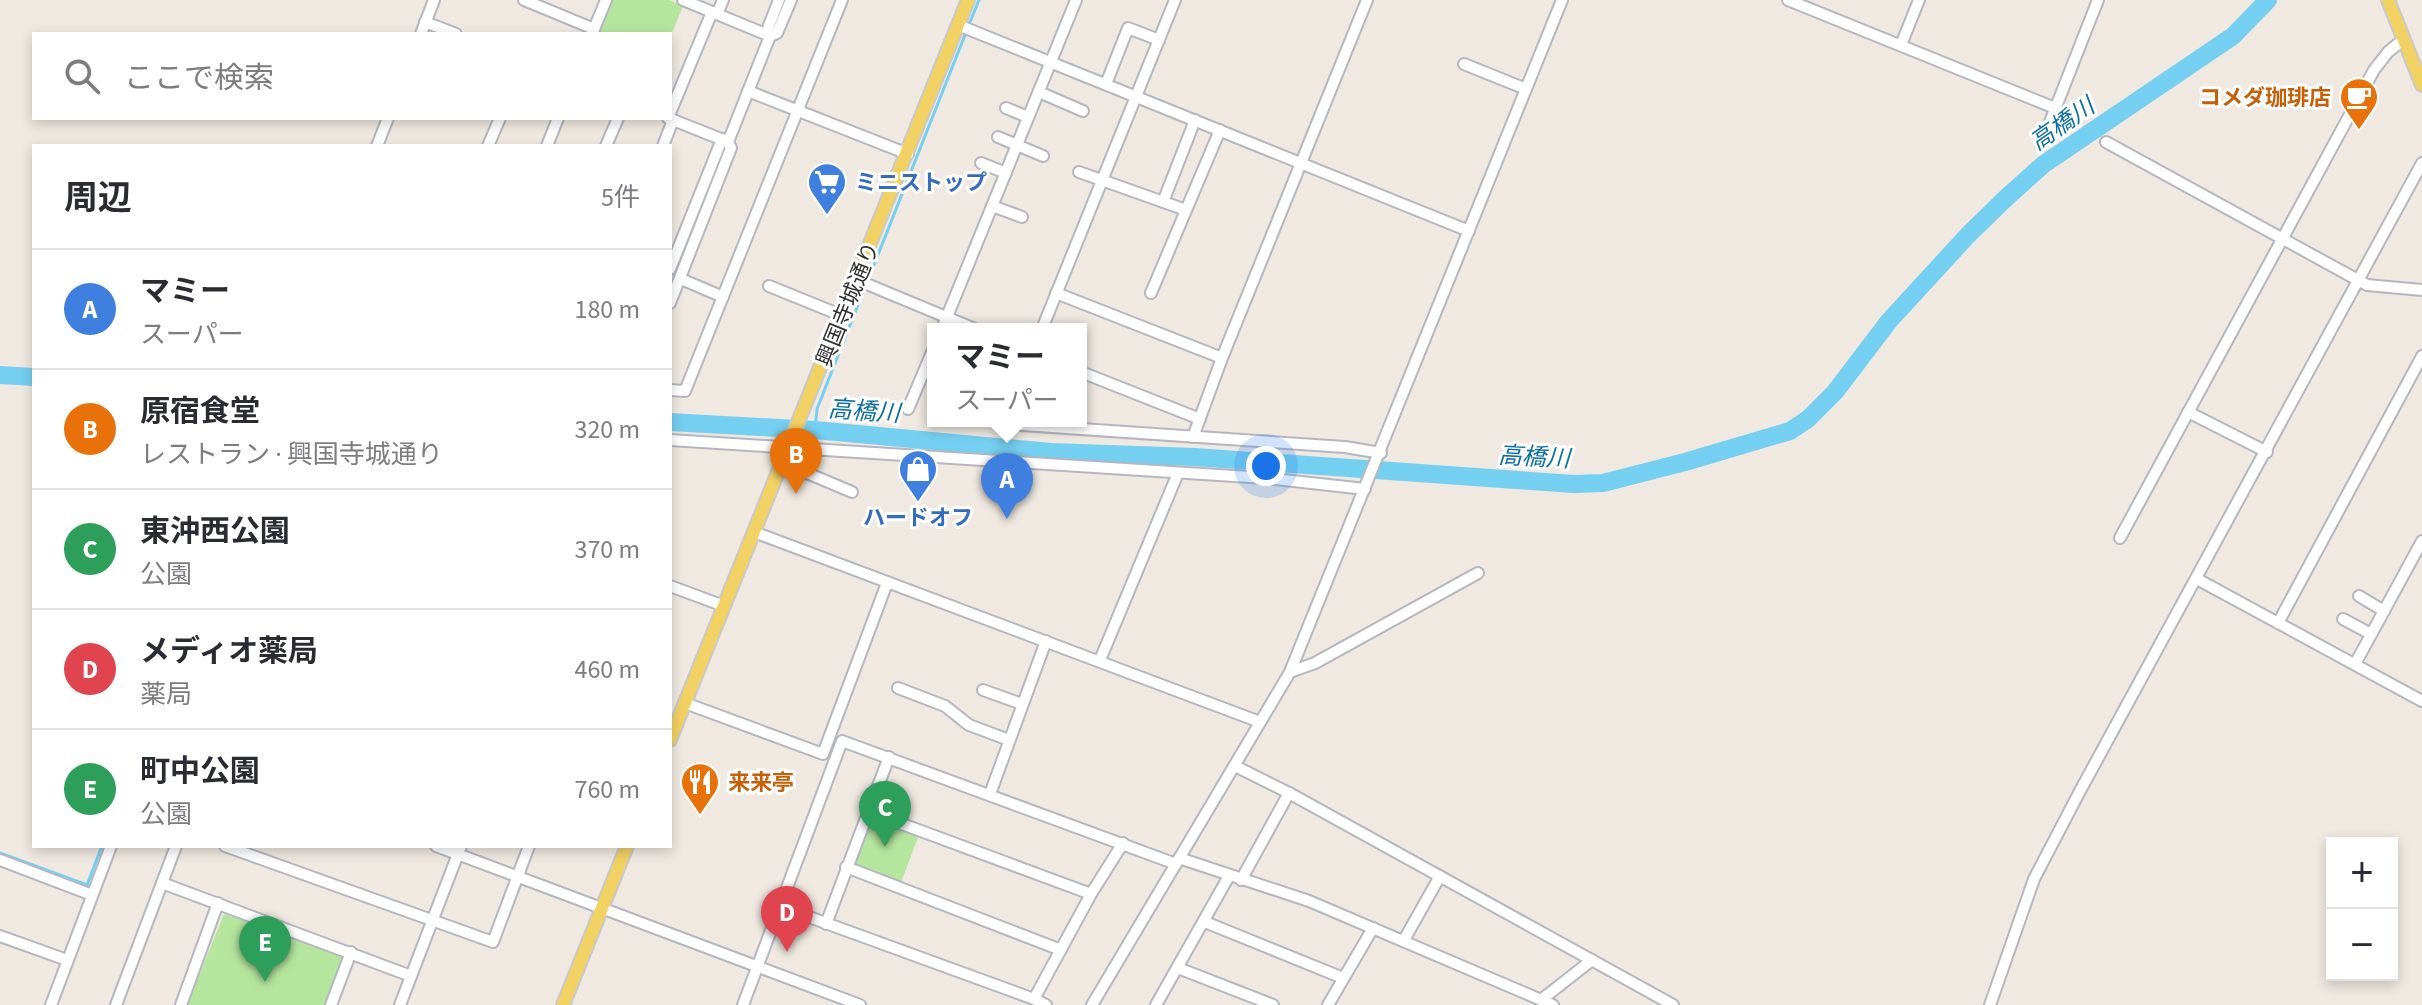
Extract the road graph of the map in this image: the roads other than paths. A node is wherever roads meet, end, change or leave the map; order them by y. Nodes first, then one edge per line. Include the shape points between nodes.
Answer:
1 (434, 0) edge
2 (524, 0) edge
3 (606, 0) edge
4 (683, 0) edge
5 (723, 0) edge
6 (779, 0) edge
7 (791, 0) edge
8 (842, 0) edge
9 (968, 0) edge
10 (1076, 0) edge
11 (1175, 0) edge
12 (1367, 0) edge
13 (1562, 0) edge
14 (1788, 0) edge
15 (1919, 0) edge
16 (2098, 0) edge
17 (2388, 0) edge
18 (714, 13) junction
19 (425, 22) junction
20 (958, 25) junction
21 (422, 32) edge
22 (451, 32) edge
23 (593, 32) edge
24 (770, 36) junction
25 (2404, 39) junction
26 (1159, 40) junction
27 (1901, 45) junction
28 (1050, 63) junction
29 (1464, 64) dead end
30 (1106, 84) junction
31 (2422, 85) edge
32 (1526, 89) junction
33 (748, 91) junction
34 (1039, 92) junction
35 (1136, 96) junction
36 (1006, 108) dead end
37 (2055, 108) junction
38 (1083, 111) dead end
39 (672, 112) edge
40 (798, 112) junction
41 (1028, 117) junction
42 (672, 118) edge
43 (387, 120) edge
44 (499, 120) edge
45 (557, 120) edge
46 (617, 120) edge
47 (669, 120) edge
48 (1195, 120) junction
49 (1220, 130) junction
50 (998, 137) dead end
51 (725, 141) junction
52 (2106, 142) dead end
53 (378, 144) edge
54 (489, 144) edge
55 (548, 144) edge
56 (607, 144) edge
57 (663, 144) edge
58 (1017, 145) junction
59 (2041, 145) dead end
60 (908, 154) junction
61 (1043, 156) dead end
62 (981, 163) dead end
63 (1301, 163) junction
64 (2422, 163) edge
65 (1079, 172) dead end
66 (1006, 173) junction
67 (1102, 180) junction
68 (1163, 202) junction
69 (992, 206) junction
70 (1186, 210) junction
71 (1022, 217) dead end
72 (1469, 231) junction
73 (2281, 239) junction
74 (672, 264) edge
75 (681, 279) junction
76 (2359, 280) junction
77 (863, 282) junction
78 (769, 286) dead end
79 (2422, 290) edge
80 (1056, 293) junction
81 (1151, 293) dead end
82 (723, 297) junction
83 (672, 299) edge
84 (843, 316) junction
85 (947, 317) junction
86 (944, 323) edge
87 (961, 323) edge
88 (1044, 323) edge
89 (2422, 356) edge
90 (1222, 358) junction
91 (927, 364) edge
92 (1087, 374) edge
93 (672, 390) edge
94 (908, 409) dead end
95 (2188, 412) junction
96 (1200, 419) junction
97 (1050, 427) edge
98 (1193, 437) junction
99 (672, 440) edge
100 (789, 445) junction
101 (2267, 452) junction
102 (1381, 453) junction
103 (781, 462) junction
104 (1178, 473) junction
105 (1366, 486) junction
106 (852, 492) dead end
107 (754, 532) junction
108 (2120, 538) dead end
109 (2422, 541) edge
110 (1478, 573) dead end
111 (2197, 579) junction
112 (887, 583) junction
113 (672, 587) edge
114 (2359, 596) dead end
115 (724, 606) junction
116 (2384, 611) junction
117 (2343, 619) dead end
118 (2278, 623) junction
119 (2371, 634) junction
120 (1046, 641) junction
121 (1100, 660) junction
122 (2355, 664) junction
123 (1290, 672) junction
124 (898, 688) dead end
125 (983, 690) dead end
126 (2422, 701) edge
127 (685, 703) junction
128 (1022, 704) junction
129 (1260, 722) junction
130 (672, 735) edge
131 (1009, 740) junction
132 (889, 757) junction
133 (1235, 766) junction
134 (1289, 793) junction
135 (990, 794) junction
136 (867, 811) junction
137 (1123, 843) junction
138 (110, 848) edge
139 (175, 848) edge
140 (230, 848) edge
141 (528, 848) edge
142 (626, 848) edge
143 (459, 850) edge
144 (0, 860) edge
145 (1177, 861) junction
146 (846, 867) junction
147 (518, 876) junction
148 (1229, 876) junction
149 (1440, 876) junction
150 (1241, 880) junction
151 (162, 883) junction
152 (1091, 894) junction
153 (92, 895) junction
154 (218, 903) junction
155 (779, 906) junction
156 (601, 908) junction
157 (433, 922) junction
158 (1205, 922) junction
159 (826, 924) junction
160 (1373, 928) junction
161 (0, 936) edge
162 (1404, 940) junction
163 (1061, 950) junction
164 (351, 952) junction
165 (67, 960) junction
166 (1592, 960) junction
167 (757, 966) junction
168 (1178, 968) junction
169 (411, 976) junction
170 (1343, 978) junction
171 (1034, 999) junction
172 (1541, 1000) junction
173 (51, 1005) edge
174 (116, 1005) edge
175 (181, 1005) edge
176 (331, 1005) edge
177 (400, 1005) edge
178 (563, 1005) edge
179 (743, 1005) edge
180 (860, 1005) edge
181 (1046, 1005) edge
182 (1092, 1005) edge
183 (1156, 1005) edge
184 (1273, 1005) edge
185 (1328, 1005) edge
186 (1553, 1005) edge
187 (1673, 1005) edge
188 (1990, 1005) edge

1 - 19 street
2 - 23 street
3 - 23 street
4 - 18 street
5 - 18 street
6 - 24 street
7 - 24 street via 777,33
8 - 40 street
9 - 20 main road, 興国寺城通り
10 - 28 street
11 - 26 street
12 - 63 street
13 - 32 street
14 - 27 street
15 - 27 street
16 - 37 street
17 - 25 main road
18 - 24 street
18 - 39 street
19 - 21 street
19 - 22 street
20 - 28 street
20 - 60 main road, 興国寺城通り
24 - 33 street
25 - 31 main road
25 - 73 street via 2374,70
26 - 30 street via 1128,28
26 - 35 street
27 - 37 street
28 - 30 street
28 - 34 street
29 - 32 street
30 - 35 street
32 - 72 street
33 - 40 street
33 - 51 street
34 - 38 street
34 - 41 street
35 - 48 street
35 - 67 street
36 - 41 street
37 - 59 street
40 - 60 street
40 - 82 street
41 - 58 street
42 - 51 street
43 - 53 street
44 - 54 street
45 - 55 street
46 - 56 street
47 - 57 street
48 - 49 street
48 - 68 street
49 - 63 street
49 - 70 street
50 - 58 street
51 - 74 street
51 - 75 street via 731,148
52 - 73 street
58 - 61 street
58 - 66 street
60 - 77 main road, 興国寺城通り
62 - 66 street
63 - 72 street
63 - 90 street
64 - 76 street
65 - 67 street
66 - 69 street
67 - 68 street
67 - 80 street
68 - 70 street
69 - 71 street
69 - 85 street
70 - 81 street
72 - 102 street
73 - 76 street
73 - 95 street
75 - 82 street
75 - 83 street
76 - 79 street via 2377,288
76 - 101 street
77 - 84 main road, 興国寺城通り
77 - 85 street
78 - 84 street
80 - 88 street
80 - 90 street
82 - 93 street via 685,391
84 - 100 main road, 興国寺城通り
85 - 86 street
85 - 87 street
89 - 118 street
90 - 96 street
91 - 94 street
92 - 96 street
95 - 101 street
95 - 108 street
96 - 98 street
97 - 98 street
98 - 102 street
99 - 100 street
100 - 103 main road, 興国寺城通り
100 - 104 street
101 - 111 street
102 - 105 street
103 - 106 street
103 - 107 main road, 興国寺城通り
104 - 105 street
104 - 121 street
105 - 123 street
107 - 112 street
107 - 115 main road, 興国寺城通り
109 - 116 street
110 - 123 street
111 - 118 street
111 - 188 street via 2034,879
112 - 120 street
112 - 127 street via 823,754
113 - 115 street
114 - 116 street
115 - 127 main road, 興国寺城通り
116 - 119 street
117 - 119 street
118 - 122 street
119 - 122 street
120 - 121 street
120 - 128 street
121 - 129 street
122 - 126 street
123 - 129 street
124 - 131 street
125 - 128 street
127 - 130 main road, 興国寺城通り
128 - 131 street
129 - 133 street
131 - 135 street
132 - 135 street
132 - 136 street
132 - 155 street via 842,741
133 - 134 street
133 - 145 street
134 - 149 street
134 - 150 street
135 - 137 street
136 - 146 street
136 - 152 street
137 - 145 street
137 - 152 street
138 - 153 street
139 - 151 street
140 - 157 street
141 - 147 street
142 - 156 main road
143 - 147 street
143 - 157 street
144 - 153 street
145 - 148 street
145 - 182 street
146 - 159 street
146 - 163 street
147 - 156 street
147 - 157 street via 493,942
148 - 150 street
148 - 158 street
149 - 162 street
149 - 166 street
150 - 160 street
151 - 154 street
151 - 174 street
152 - 163 street
153 - 165 street
154 - 164 street
154 - 175 street
155 - 159 street
155 - 167 street
156 - 167 street
156 - 178 main road
157 - 169 street
158 - 168 street
158 - 170 street
159 - 171 street
160 - 162 street
160 - 170 street
161 - 165 street
162 - 172 street
163 - 171 street
164 - 169 street
164 - 176 street
165 - 173 street
166 - 172 street
166 - 187 street
167 - 179 street
167 - 180 street
168 - 183 street
168 - 184 street
169 - 177 street
170 - 185 street
171 - 181 street
172 - 186 street

